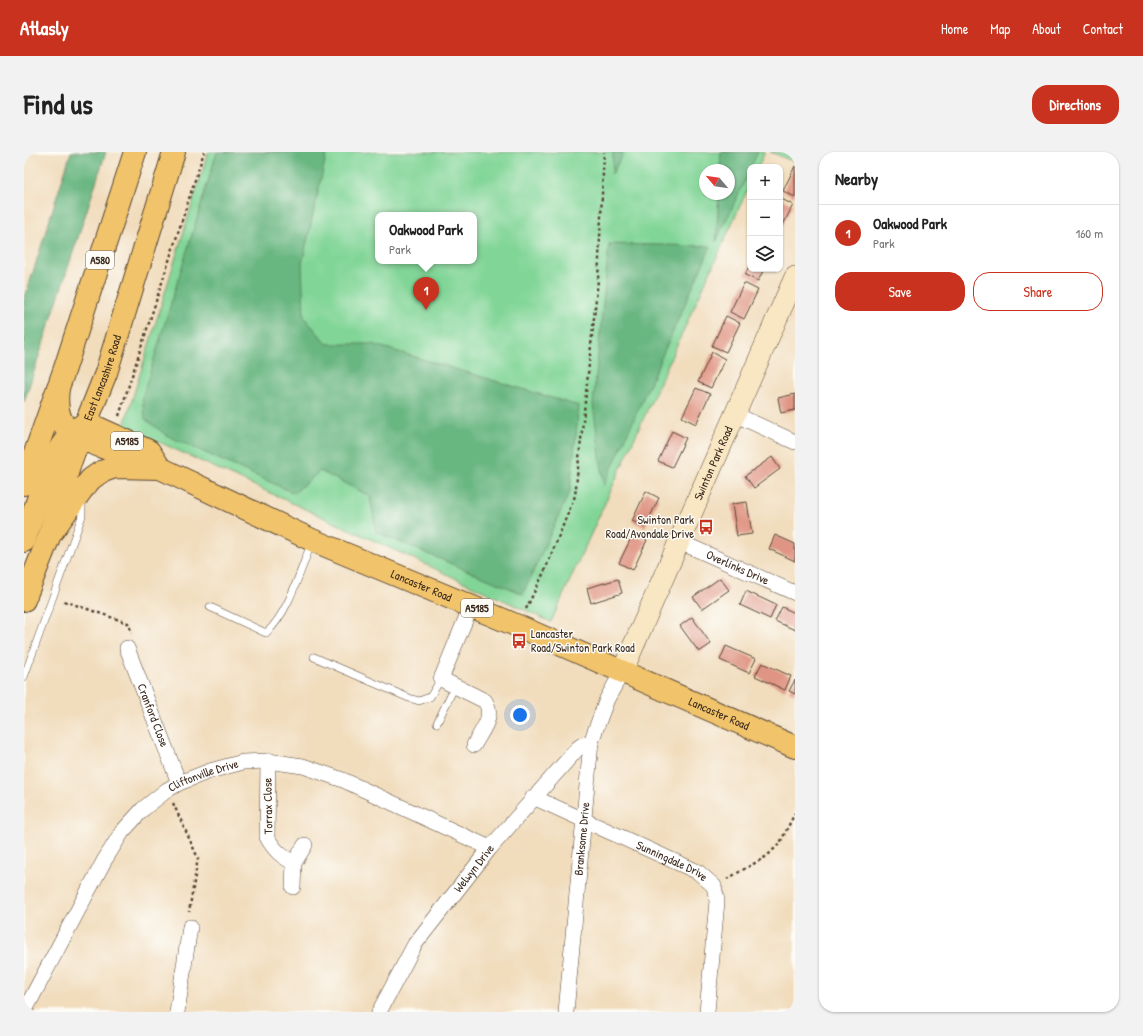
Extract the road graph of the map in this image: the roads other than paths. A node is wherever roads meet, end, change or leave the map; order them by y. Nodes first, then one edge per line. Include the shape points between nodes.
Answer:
1 (135, 152) edge
2 (174, 152) edge
3 (795, 277) edge
4 (58, 388) junction
5 (734, 414) junction
6 (79, 432) junction
7 (795, 442) edge
8 (152, 468) junction
9 (76, 478) junction
10 (24, 484) edge
11 (49, 537) junction
12 (24, 540) edge
13 (312, 540) junction
14 (680, 542) junction
15 (795, 593) edge
16 (24, 600) edge
17 (471, 606) junction
18 (210, 607) dead end
19 (127, 648) road end
20 (314, 657) dead end
21 (622, 672) junction
22 (24, 678) edge
23 (441, 679) junction
24 (455, 686) junction
25 (437, 723) dead end
26 (591, 742) junction
27 (474, 745) dead end
28 (795, 747) edge
29 (268, 761) junction
30 (173, 787) junction
31 (533, 797) junction
32 (584, 821) junction
33 (305, 845) dead end
34 (490, 848) junction
35 (294, 863) junction
36 (293, 887) dead end
37 (190, 927) road end
38 (24, 1012) edge
39 (177, 1012) edge
40 (378, 1012) edge
41 (566, 1012) edge
42 (707, 1012) edge

1 - 4 main road, A580
2 - 6 main road, East Lancashire Road via 116,343
3 - 5 street, Swinton Park Road
4 - 6 main road via 56,403 59,415
4 - 10 main road, A580
5 - 7 street
5 - 14 street, Swinton Park Road
6 - 8 main road, Lancaster Road / A5185 via 117,453
6 - 8 main road, A5185 via 113,434 149,451
6 - 9 main road, East Lancashire Road
6 - 12 main road via 57,452
8 - 9 main road via 115,468 101,472 91,480
8 - 13 main road, Lancaster Road / A5185
9 - 11 main road, East Lancashire Road
9 - 11 main road
9 - 22 lane via 82,516
11 - 16 main road, East Lancashire Road
13 - 17 main road, Lancaster Road / A5185
13 - 18 lane via 284,608 274,626 266,633
14 - 15 street, Overlinks Drive
14 - 21 street, Swinton Park Road
17 - 21 main road, Lancaster Road / A5185
17 - 23 street
19 - 30 street, Cranford Close
20 - 23 lane via 419,700 430,697
21 - 26 street, Branksome Drive via 607,699
21 - 28 main road, Lancaster Road / A5185
23 - 24 street
24 - 25 lane
24 - 27 street via 485,701 489,708 489,716
26 - 31 street, Welwyn Drive via 578,748
26 - 32 street, Branksome Drive
29 - 30 street, Cliftonville Drive via 243,762 210,771
29 - 34 street, Cliftonville Drive via 303,766 343,780
29 - 35 street, Torrax Close via 267,836 280,856
30 - 38 street, Cliftonville Drive via 143,809 122,832
31 - 32 street, Sunningdale Drive
31 - 34 street, Welwyn Drive
32 - 41 street, Branksome Drive
32 - 42 street, Sunningdale Drive via 698,872 714,886 717,901
33 - 35 street
34 - 40 street, Welwyn Drive via 415,944
35 - 36 street
37 - 39 street

